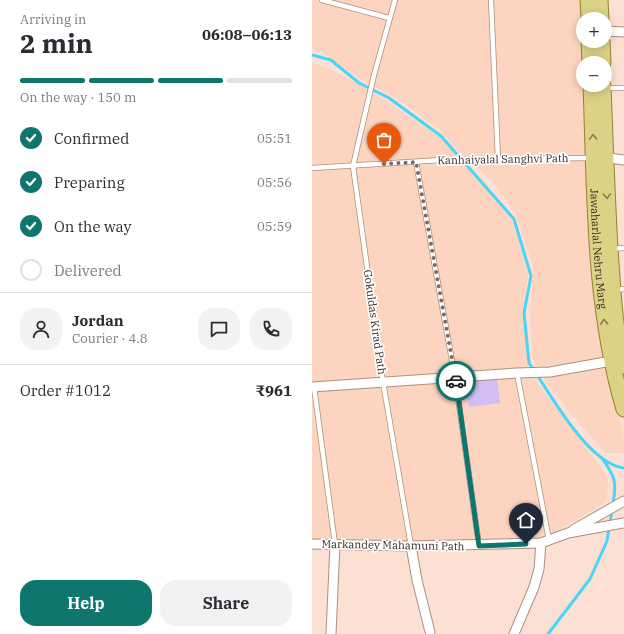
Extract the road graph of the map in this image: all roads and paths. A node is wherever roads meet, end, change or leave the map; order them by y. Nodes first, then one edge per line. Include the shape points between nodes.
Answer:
1 (322, 0) edge
2 (395, 0) edge
3 (491, 0) edge
4 (588, 0) edge
5 (600, 0) edge
6 (589, 12) edge
7 (601, 12) edge
8 (389, 18) junction
9 (612, 31) edge
10 (624, 32) edge
11 (612, 87) edge
12 (624, 88) edge
13 (599, 92) edge
14 (600, 157) junction
15 (498, 159) junction
16 (624, 160) edge
17 (416, 162) junction
18 (353, 166) junction
19 (312, 168) edge
20 (617, 249) edge
21 (618, 289) edge
22 (620, 361) edge
23 (517, 372) junction
24 (455, 377) junction
25 (384, 382) junction
26 (313, 387) edge
27 (624, 409) edge
28 (621, 503) edge
29 (621, 523) edge
30 (568, 533) junction
31 (545, 542) junction
32 (312, 544) edge
33 (335, 544) junction
34 (411, 546) junction
35 (479, 546) junction
36 (430, 632) dead end
37 (331, 634) edge
38 (514, 634) edge

1 - 8 lane
2 - 8 lane, Gokuldas Kirad Path
3 - 15 lane
4 - 6 main road
5 - 7 main road
8 - 18 lane, Gokuldas Kirad Path
9 - 10 street
11 - 12 lane
13 - 14 main road, Jawaharlal Nehru Marg
14 - 15 lane, Kanhaiyalal Sanghvi Path
14 - 16 street
14 -> 20 main road, Jawaharlal Nehru Marg
22 -> 14 main road, Jawaharlal Nehru Marg via 605,331 601,291
15 - 17 lane, Kanhaiyalal Sanghvi Path
17 - 18 lane, Kanhaiyalal Sanghvi Path
17 - 24 lane
18 - 19 lane, Kanhaiyalal Sanghvi Path
18 - 25 lane, Gokuldas Kirad Path
20 - 21 main road, Jawaharlal Nehru Marg
21 - 22 main road, Jawaharlal Nehru Marg
22 - 23 street via 550,372
22 - 27 main road, Jawaharlal Nehru Marg
23 - 24 street
23 - 31 lane
24 - 25 street
24 - 35 lane
25 - 26 street
25 - 34 lane, Gokuldas Kirad Path
26 - 33 lane
28 - 30 street, Markandey Mahamuni Path
29 - 30 street, Markandey Mahamuni Path
30 - 31 street, Markandey Mahamuni Path
31 - 35 street, Markandey Mahamuni Path
31 - 38 street via 534,587
32 - 33 street, Markandey Mahamuni Path
33 - 34 street, Markandey Mahamuni Path
33 - 37 street
34 - 35 street, Markandey Mahamuni Path
34 - 36 street via 416,580

